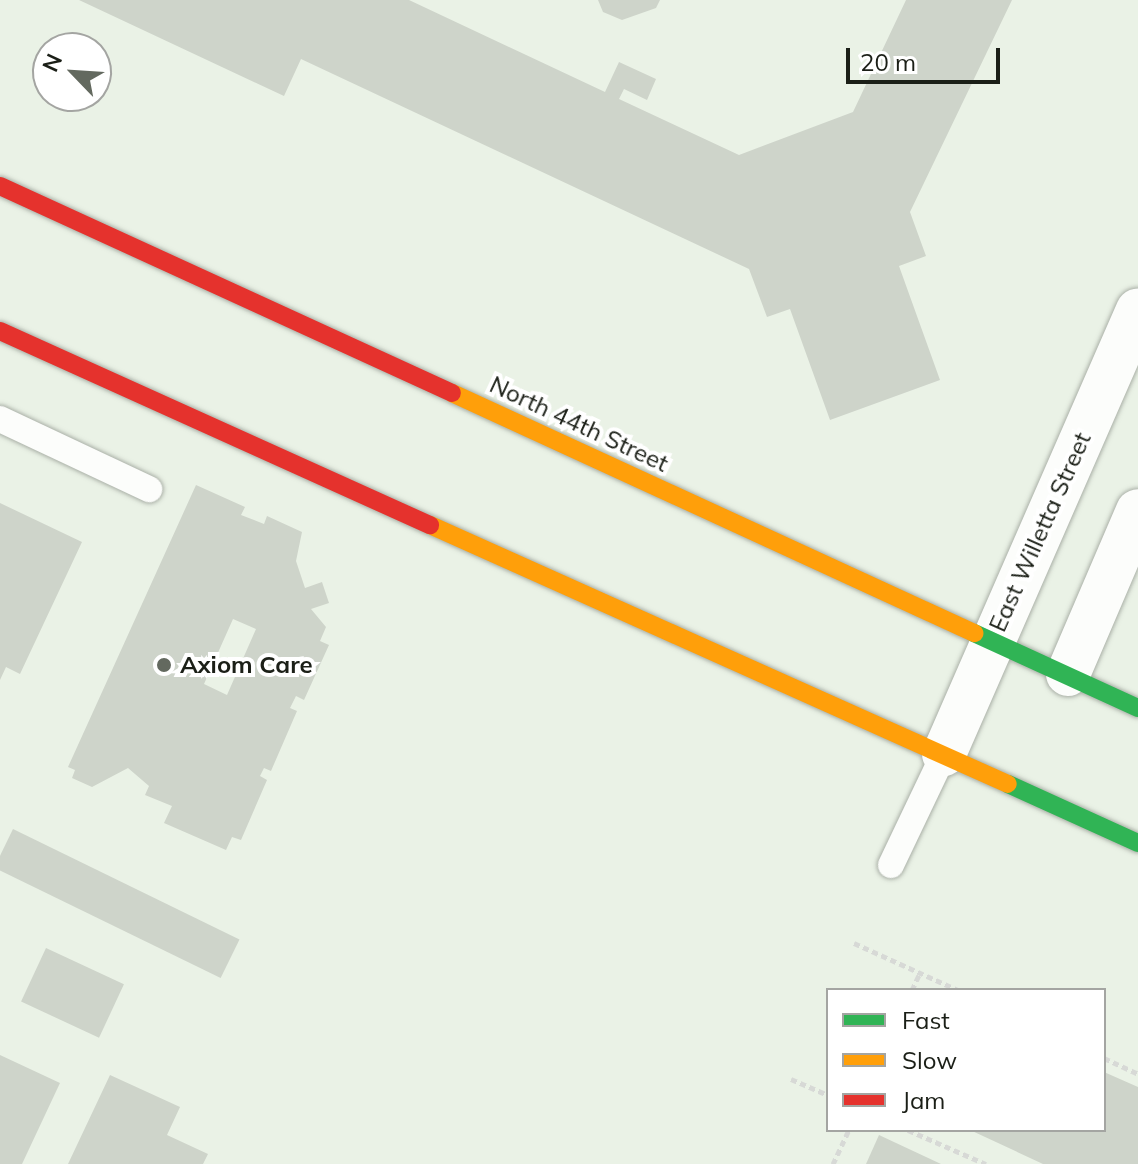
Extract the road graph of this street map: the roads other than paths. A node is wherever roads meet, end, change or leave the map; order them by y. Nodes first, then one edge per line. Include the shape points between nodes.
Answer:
1 (0, 186) edge
2 (1138, 311) edge
3 (0, 331) edge
4 (0, 419) edge
5 (149, 489) dead end
6 (1138, 511) edge
7 (992, 640) junction
8 (1068, 674) junction
9 (1138, 708) edge
10 (944, 754) junction
11 (1138, 843) edge
12 (891, 865) dead end

1 - 7 main road, North 44th Street
2 - 7 street, East Willetta Street
3 - 10 main road
4 - 5 lane
6 - 8 street
7 - 8 main road, North 44th Street
7 - 10 street, East Willetta Street
8 - 9 main road, North 44th Street
10 - 11 main road
10 - 12 lane

